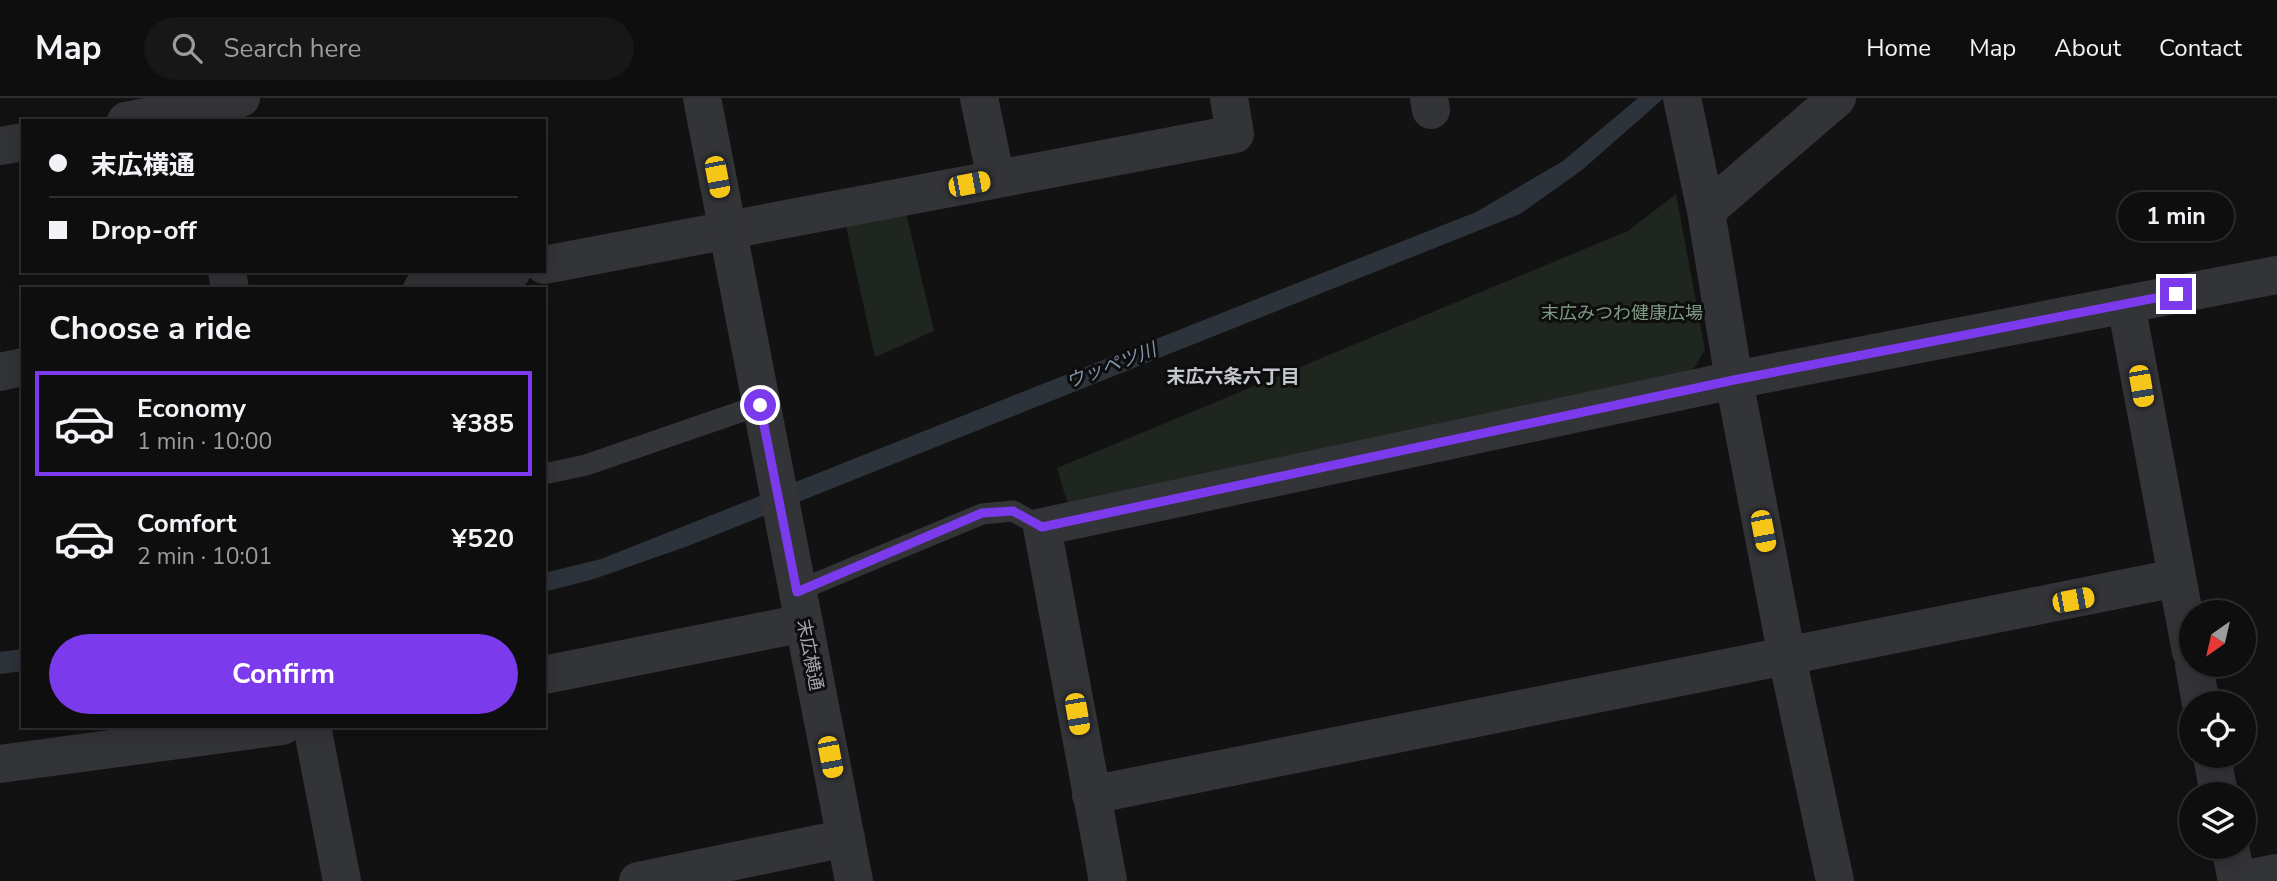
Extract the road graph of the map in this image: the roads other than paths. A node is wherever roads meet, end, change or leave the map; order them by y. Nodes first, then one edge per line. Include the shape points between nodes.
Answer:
1 (241, 98) edge
2 (702, 98) edge
3 (979, 98) edge
4 (1228, 98) edge
5 (1682, 98) edge
6 (1837, 98) edge
7 (198, 108) edge
8 (137, 119) edge
9 (21, 142) edge
10 (0, 146) edge
11 (996, 179) junction
12 (1706, 211) junction
13 (727, 229) junction
14 (546, 265) edge
15 (502, 273) edge
16 (2277, 275) edge
17 (432, 287) edge
18 (2126, 304) junction
19 (21, 367) edge
20 (0, 372) edge
21 (1734, 380) junction
22 (762, 418) junction
23 (546, 474) edge
24 (1042, 527) junction
25 (2176, 579) junction
26 (798, 594) junction
27 (2180, 600) edge
28 (1787, 657) junction
29 (546, 674) edge
30 (267, 728) edge
31 (312, 728) edge
32 (0, 764) edge
33 (1091, 795) junction
34 (846, 838) junction
35 (2232, 859) edge
36 (2277, 873) edge
37 (342, 881) edge
38 (638, 881) edge
39 (854, 881) edge
40 (1108, 881) edge
41 (1835, 881) edge
42 (2236, 881) edge

1 - 7 street
2 - 13 street, 末広横通
3 - 11 street
4 - 11 street via 1235,134
5 - 12 street
6 - 12 street
7 - 8 street
9 - 10 street
11 - 13 street
12 - 21 street
13 - 14 street
13 - 22 street, 末広横通
15 - 17 street
16 - 18 street
18 - 21 street
18 - 25 street
19 - 20 street
21 - 24 street
21 - 28 street
22 - 23 lane
22 - 26 street, 末広横通
24 - 26 lane via 1013,511 982,513
24 - 33 street
25 - 27 street
25 - 28 street
26 - 29 street
26 - 34 street, 末広横通
28 - 33 street
28 - 41 street
30 - 32 street
31 - 37 street
33 - 40 street
34 - 38 street
34 - 39 street, 末広横通
35 - 42 street
36 - 42 street

